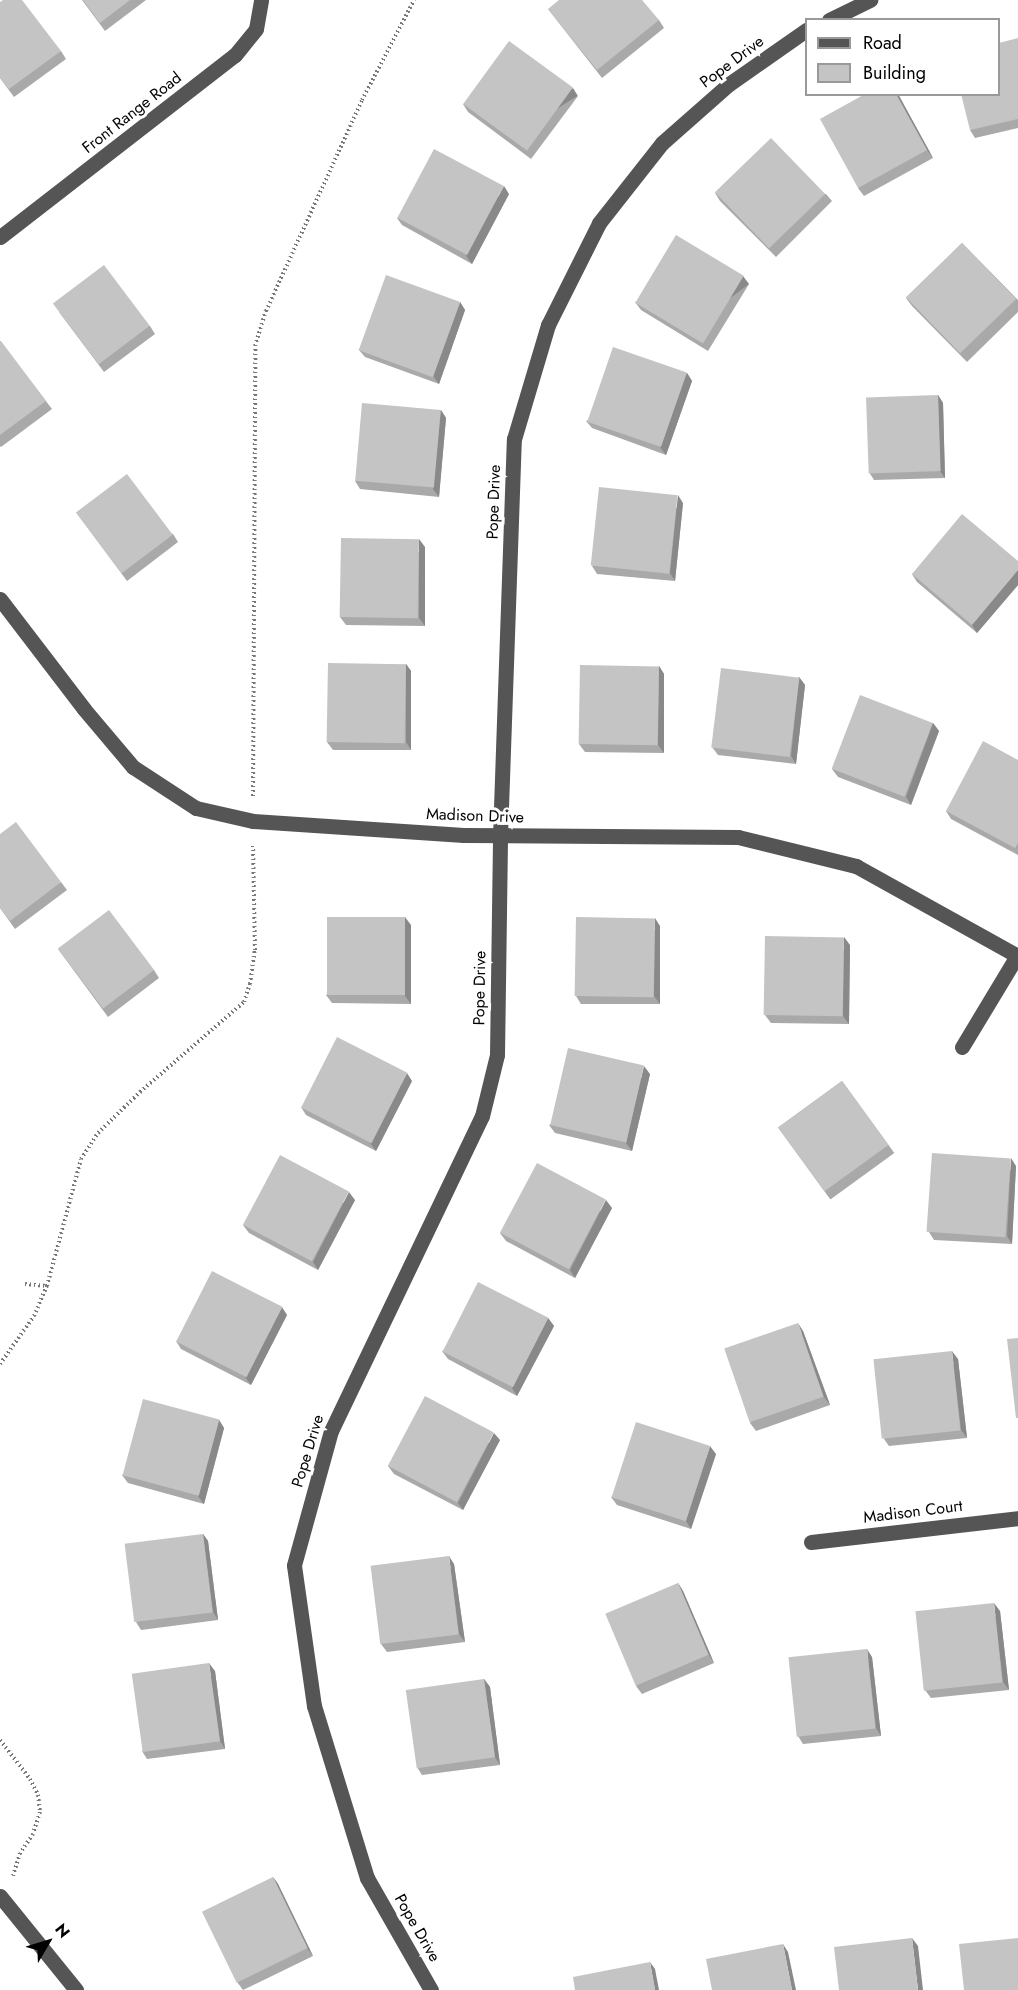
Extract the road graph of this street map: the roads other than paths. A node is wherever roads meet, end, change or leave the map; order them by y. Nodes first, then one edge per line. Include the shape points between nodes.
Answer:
1 (261, 0) edge
2 (870, 0) edge
3 (833, 18) edge
4 (805, 31) edge
5 (0, 237) edge
6 (0, 599) edge
7 (500, 836) junction
8 (1018, 956) edge
9 (962, 1047) dead end
10 (1018, 1518) edge
11 (811, 1542) dead end
12 (0, 1896) edge
13 (76, 1990) edge
14 (431, 1990) edge

1 - 5 street, Front Range Road via 256,29 235,56
2 - 3 street
4 - 7 street, Pope Drive via 729,84 662,143 599,223 548,325 514,439
6 - 7 street, Madison Drive via 133,767 196,808 253,821
7 - 8 street, Madison Drive via 738,837 856,866
7 - 14 street, Pope Drive via 497,1055 482,1116 331,1431 294,1565 314,1706 367,1878
8 - 9 street, Madison Drive
10 - 11 street, Madison Court
12 - 13 street

